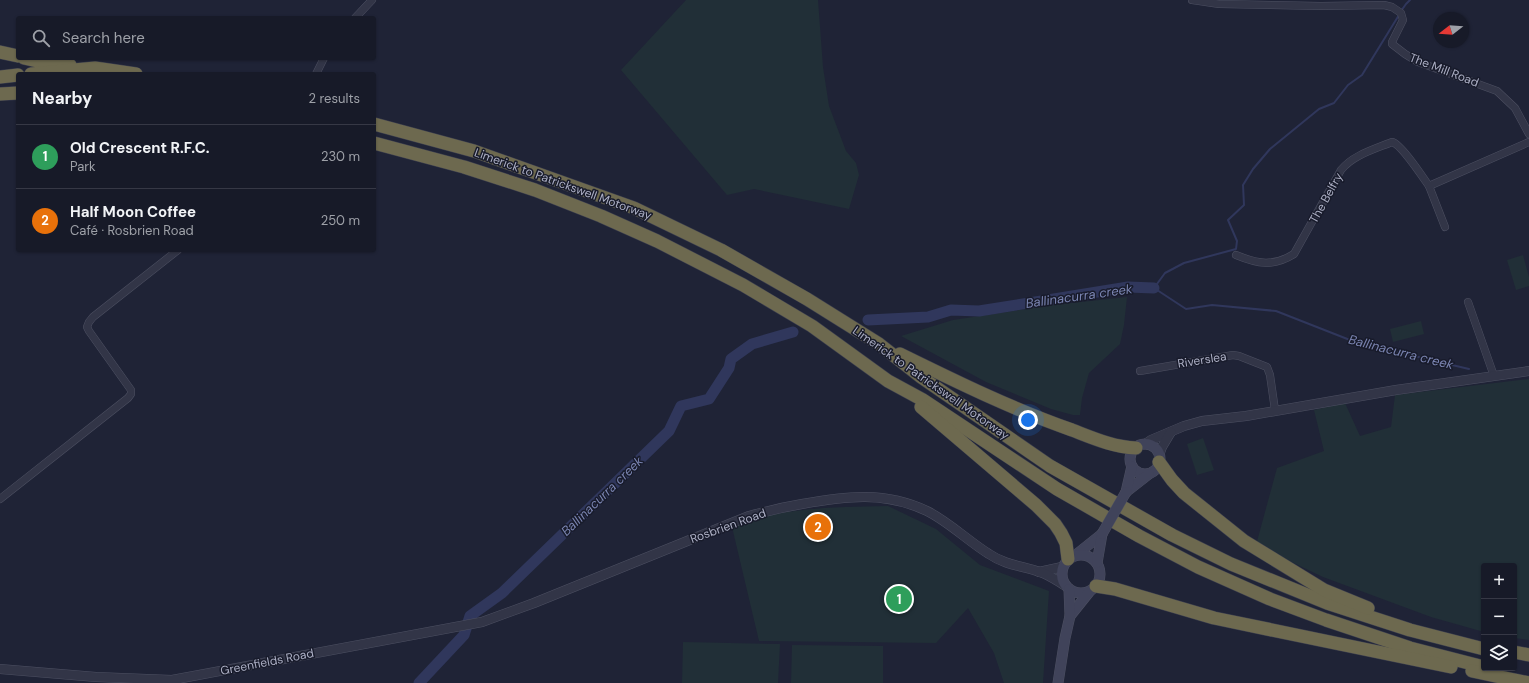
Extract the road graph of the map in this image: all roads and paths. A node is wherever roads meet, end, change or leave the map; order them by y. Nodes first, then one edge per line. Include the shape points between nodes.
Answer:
1 (372, 0) edge
2 (1192, 0) edge
3 (357, 16) edge
4 (0, 52) edge
5 (16, 56) edge
6 (33, 60) edge
7 (323, 60) edge
8 (95, 68) junction
9 (52, 72) edge
10 (122, 72) edge
11 (317, 72) edge
12 (16, 75) edge
13 (0, 77) edge
14 (376, 125) edge
15 (1529, 134) edge
16 (1529, 142) edge
17 (376, 144) edge
18 (1429, 186) junction
19 (1445, 227) dead end
20 (175, 252) edge
21 (1236, 255) dead end
22 (1468, 302) dead end
23 (879, 344) junction
24 (1140, 371) dead end
25 (1529, 371) edge
26 (1494, 376) junction
27 (888, 380) junction
28 (1275, 410) junction
29 (1171, 432) junction
30 (1140, 446) junction
31 (1159, 459) junction
32 (1132, 466) junction
33 (1149, 474) junction
34 (1126, 492) junction
35 (0, 499) edge
36 (1102, 534) junction
37 (1069, 560) junction
38 (1097, 563) junction
39 (1039, 572) junction
40 (1067, 587) junction
41 (1093, 588) junction
42 (1070, 616) junction
43 (460, 625) joint
44 (1481, 642) edge
45 (1481, 648) edge
46 (1517, 653) edge
47 (1529, 655) edge
48 (1517, 656) edge
49 (1529, 658) edge
50 (1481, 666) edge
51 (0, 669) edge
52 (1502, 671) edge
53 (1529, 677) edge
54 (1058, 683) edge
55 (1529, 683) edge

1 - 3 street
2 - 15 street, The Mill Road via 1219,4 1392,7 1401,13 1403,20 1392,44 1418,62 1497,91 1515,108
4 - 5 highway
6 - 8 highway
7 - 11 street
8 - 9 highway
8 - 10 highway
12 - 13 highway
14 - 23 highway, Limerick to Patrickswell Motorway via 474,150 634,208 721,250
16 - 18 street
17 - 27 highway, Limerick to Patrickswell Motorway via 464,166 535,190 657,241 743,285 805,322
18 - 19 street, The Belfry
18 - 21 street, The Belfry via 1404,152 1392,142 1346,163 1294,254 1284,260 1264,263
20 - 35 street via 93,317 87,327 131,390 131,394
22 - 26 street
23 - 30 highway via 982,394 1051,423 1112,445
23 - 45 highway, Limerick to Patrickswell Motorway via 927,382 1050,466 1172,535 1231,564 1327,603 1410,630
24 - 28 street, Riverslea via 1204,359 1239,356 1266,367 1270,375
25 - 26 street
26 - 28 street
27 - 37 highway via 1036,505 1062,533
27 - 50 highway, Limerick to Patrickswell Motorway via 923,400 1057,489 1198,567 1270,599 1326,620
28 - 29 street via 1202,421
29 - 30 street
29 - 31 street via 1162,447
30 - 31 main road via 1153,448
30 - 32 main road via 1131,454
31 - 33 main road via 1156,469
31 - 44 highway via 1184,493 1244,542 1324,590 1369,609
32 - 33 main road via 1139,473
32 - 34 main road
33 - 34 main road
34 - 36 main road, bridge
36 - 37 main road
36 - 38 main road
37 - 38 main road via 1088,556
37 - 39 street, Rosbrien Road
37 - 40 main road via 1061,573
38 - 41 main road via 1100,575
39 - 40 street, Rosbrien Road
39 - 43 street, Rosbrien Road via 1011,565 989,555 928,512 910,504 854,496 784,507 744,517 534,603 494,618
40 - 41 main road via 1079,593
40 - 42 main road
41 - 42 main road
41 - 55 highway via 1115,588 1214,618
42 - 54 main road
43 - 51 street, Greenfields Road via 172,680
46 - 47 highway
48 - 49 highway
52 - 53 highway

